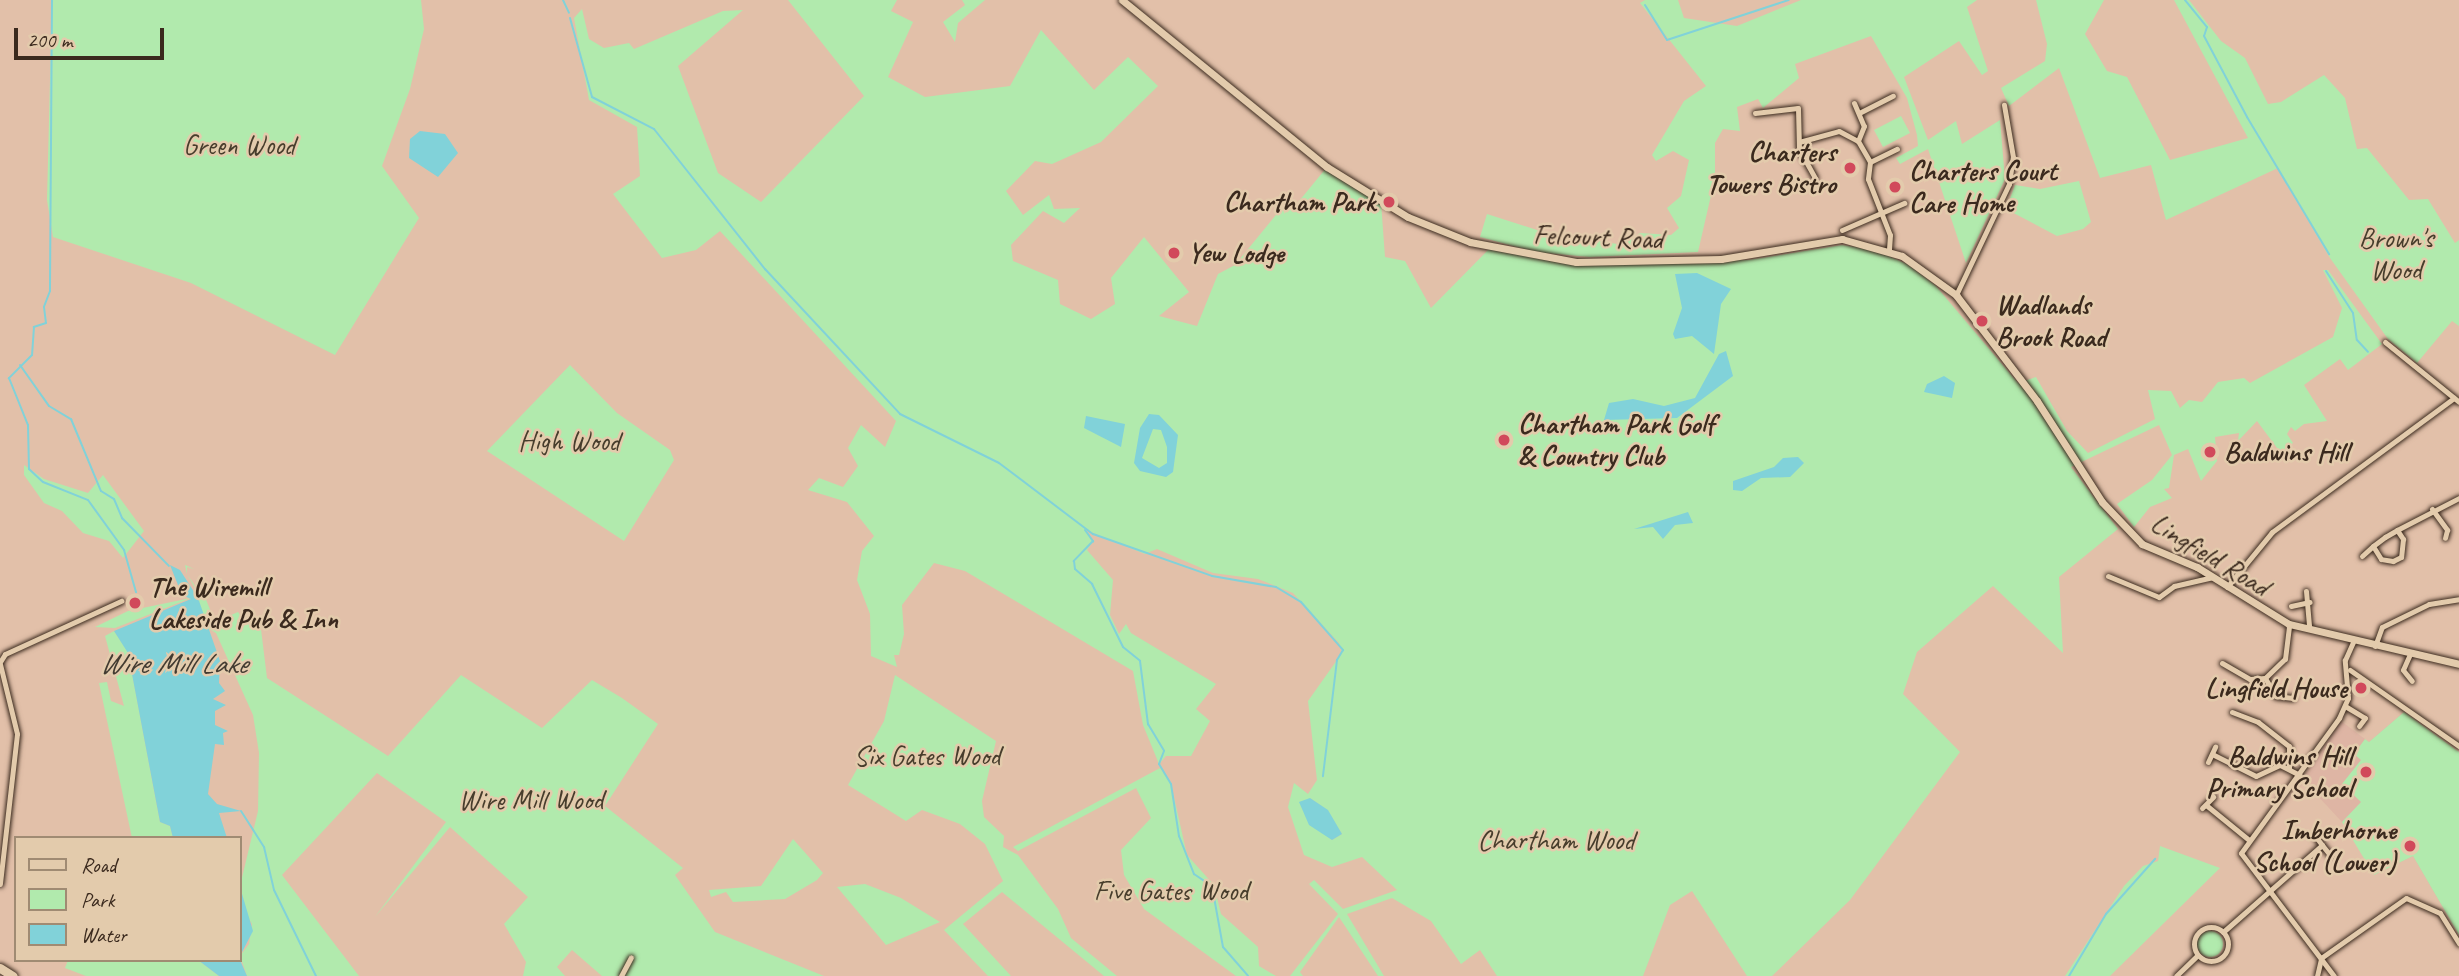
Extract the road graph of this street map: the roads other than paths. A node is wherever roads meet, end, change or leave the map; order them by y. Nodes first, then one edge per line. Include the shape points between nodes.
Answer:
1 (1122, 0) edge
2 (1893, 96) dead end
3 (1854, 103) dead end
4 (2004, 105) dead end
5 (1755, 113) dead end
6 (1859, 113) junction
7 (1858, 141) junction
8 (1799, 142) junction
9 (1897, 149) dead end
10 (1870, 162) junction
11 (1815, 178) dead end
12 (1904, 203) dead end
13 (1882, 216) junction
14 (1842, 230) dead end
15 (1889, 249) junction
16 (1956, 295) junction
17 (1963, 305) joint
18 (2385, 342) dead end
19 (2456, 400) edge
20 (2459, 498) edge
21 (2432, 509) junction
22 (2397, 530) junction
23 (2445, 538) dead end
24 (2373, 546) junction
25 (2361, 556) dead end
26 (2108, 576) dead end
27 (2213, 576) junction
28 (2227, 587) junction
29 (2306, 591) dead end
30 (2459, 599) edge
31 (121, 601) dead end
32 (2310, 602) junction
33 (2291, 606) dead end
34 (2289, 624) junction
35 (2309, 629) junction
36 (2354, 640) junction
37 (2375, 646) junction
38 (2410, 654) junction
39 (0, 663) edge
40 (2222, 663) dead end
41 (2459, 664) edge
42 (2350, 670) junction
43 (2265, 678) junction
44 (2412, 681) dead end
45 (2293, 698) dead end
46 (2345, 706) junction
47 (2232, 712) dead end
48 (2359, 726) dead end
49 (2459, 746) edge
50 (2215, 747) dead end
51 (2212, 754) junction
52 (2207, 762) dead end
53 (2289, 768) junction
54 (2300, 775) junction
55 (2213, 797) dead end
56 (2316, 837) dead end
57 (2249, 840) junction
58 (2322, 845) junction
59 (2330, 855) dead end
60 (0, 884) edge
61 (2269, 888) junction
62 (2223, 932) junction
63 (2459, 943) edge
64 (2198, 955) junction
65 (631, 957) dead end
66 (2321, 958) junction
67 (0, 968) edge
68 (13, 976) edge
69 (621, 976) edge
70 (2176, 976) edge
71 (2316, 976) edge
72 (2334, 976) edge

1 - 15 street, Felcourt Road via 1327,167 1408,217 1470,242 1548,260 1595,262 1721,259 1842,239
2 - 6 street
3 - 6 street
4 - 16 street via 2013,157 2009,184
5 - 8 street via 1798,108
6 - 7 street via 1864,126
7 - 8 street via 1839,131
7 - 10 street
8 - 11 street
9 - 10 street
10 - 13 street via 1868,179
12 - 13 street
13 - 14 street
13 - 15 street
15 - 16 street, Felcourt Road
16 - 17 street, Felcourt Road
17 - 27 street, Lingfield Road via 2037,401 2102,502 2154,552
18 - 19 street
19 - 28 street via 2273,532
20 - 21 street
21 - 22 street
21 - 23 street via 2447,530
22 - 24 street
22 - 24 street via 2403,539 2401,556 2387,562
24 - 25 street
26 - 27 street via 2159,597 2174,586
27 - 28 street, Lingfield Road
28 - 34 street, Lingfield Road
29 - 32 street
30 - 37 street via 2429,604 2382,628
31 - 39 street via 5,653
32 - 33 street
32 - 35 street
34 - 35 street, Lingfield Road
34 - 43 street via 2285,659
35 - 36 street, Lingfield Road
36 - 37 street, Lingfield Road
36 - 42 street via 2345,660
37 - 38 street, Lingfield Road
38 - 41 street, Lingfield Road
38 - 44 street via 2403,670
39 - 60 street via 17,734
40 - 43 street via 2250,679
42 - 46 street
42 - 49 street
43 - 45 street via 2276,696
46 - 48 street via 2365,718
46 - 54 street
47 - 53 street via 2258,722 2288,746
50 - 51 street
51 - 52 street
51 - 53 street via 2256,776 2275,765
53 - 54 street
54 - 57 street
55 - 57 street via 2204,806
56 - 58 street
57 - 61 street via 2241,853
58 - 59 street
58 - 61 street
61 - 62 street
61 - 66 street
62 - 64 street via 2206,927 2197,934
62 - 64 street via 2227,947 2220,957 2211,961
63 - 66 street via 2441,914 2406,898
64 - 70 street
65 - 69 street
66 - 71 street
66 - 72 street
67 - 68 highway

